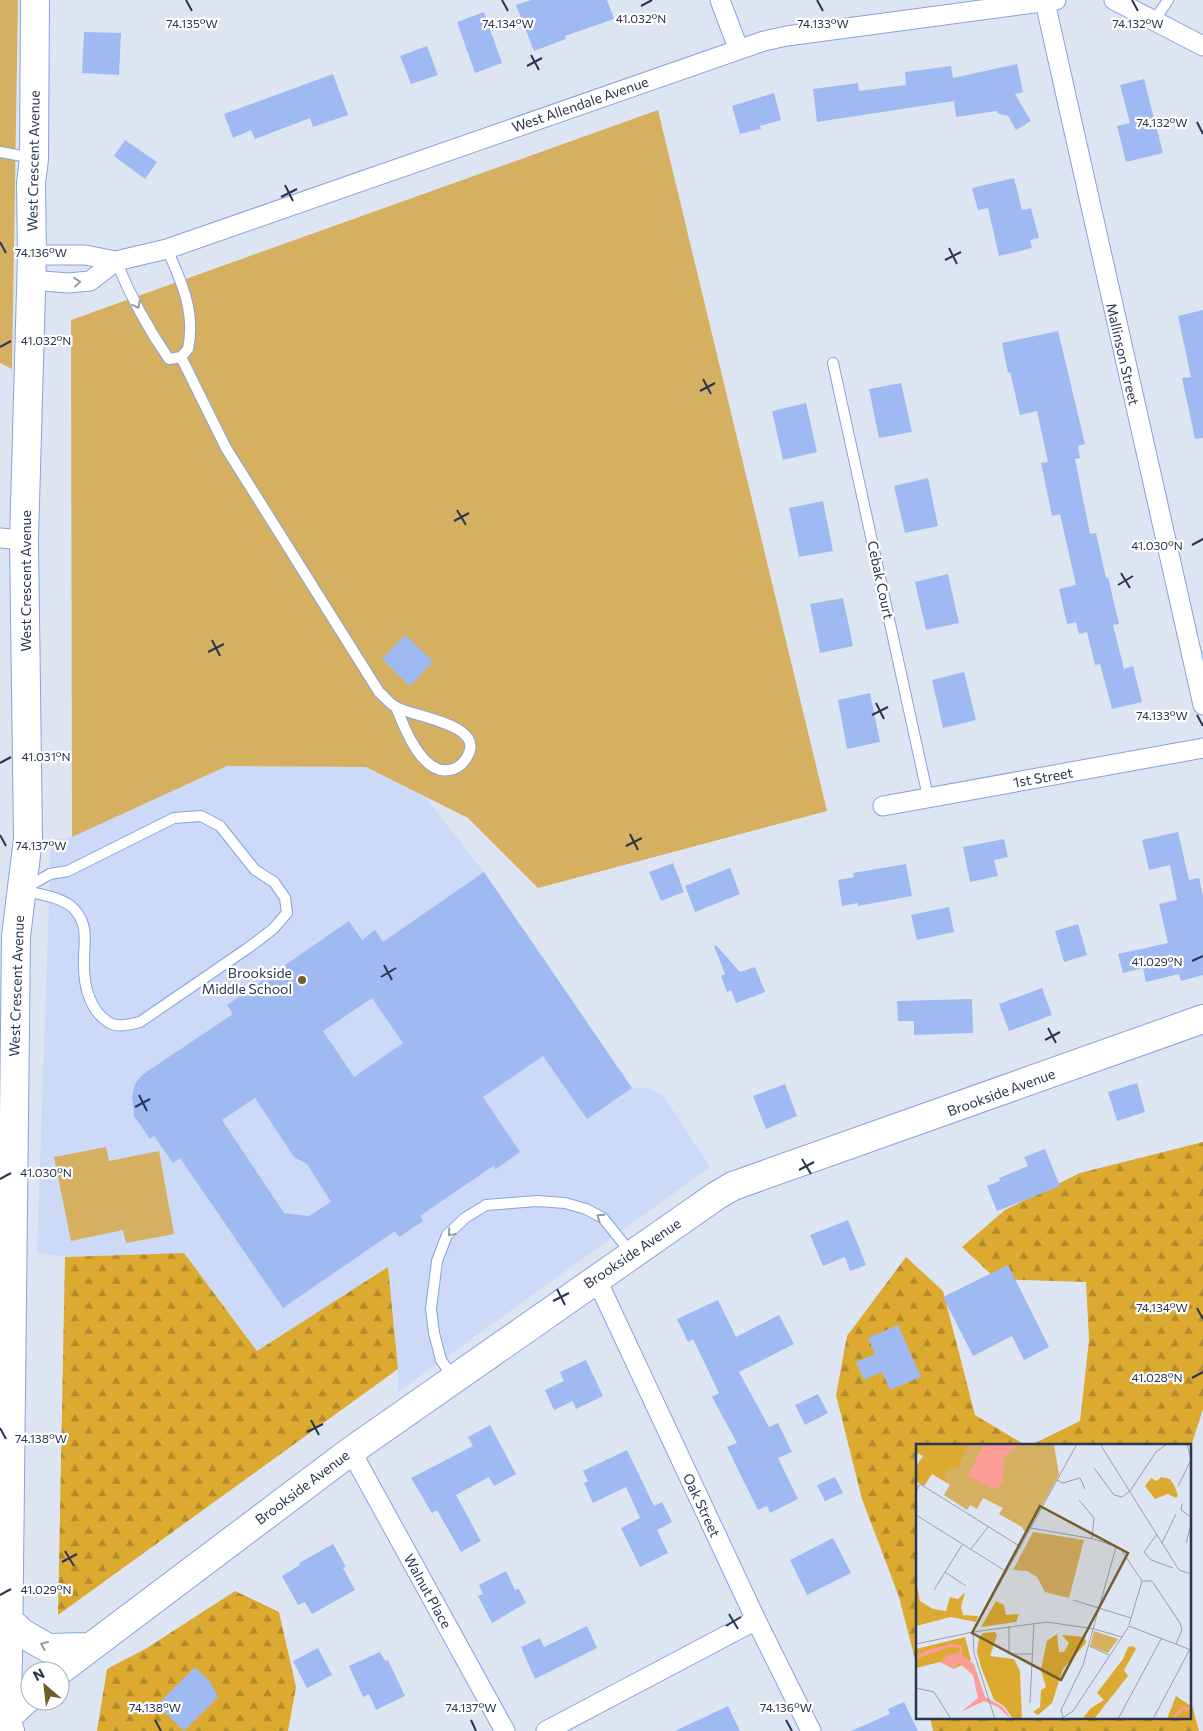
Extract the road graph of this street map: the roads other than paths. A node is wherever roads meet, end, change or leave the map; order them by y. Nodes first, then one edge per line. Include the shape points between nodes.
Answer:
1 (35, 0) edge
2 (720, 0) edge
3 (1114, 0) edge
4 (1168, 0) edge
5 (1051, 1) edge
6 (1154, 21) junction
7 (1203, 46) edge
8 (738, 48) junction
9 (0, 152) edge
10 (34, 159) junction
11 (167, 249) junction
12 (116, 261) junction
13 (31, 268) junction
14 (181, 357) junction
15 (833, 363) dead end
16 (12, 539) edge
17 (1203, 705) edge
18 (396, 707) junction
19 (1203, 748) edge
20 (928, 797) junction
21 (883, 806) dead end
22 (11, 888) edge
23 (1203, 1020) edge
24 (6, 1158) edge
25 (632, 1254) junction
26 (596, 1278) junction
27 (5, 1337) edge
28 (454, 1378) junction
29 (351, 1451) junction
30 (4, 1480) edge
31 (7, 1619) junction
32 (756, 1620) junction
33 (88, 1647) junction
34 (70, 1662) edge
35 (20, 1709) edge
36 (8, 1725) edge
37 (505, 1731) edge
38 (546, 1731) edge
39 (811, 1731) edge

1 - 10 main road, West Crescent Avenue
2 - 8 street
3 - 6 street
4 - 6 lane
5 - 8 street, West Allendale Avenue via 787,36
5 - 17 street, Mallinson Street
6 - 7 street
8 - 11 street, West Allendale Avenue
9 - 10 lane
10 - 13 main road, West Crescent Avenue
11 - 12 street, West Allendale Avenue
11 - 14 lane via 188,301 191,338
12 - 13 street, West Allendale Avenue via 85,255
13 -> 12 street, West Allendale Avenue via 68,283 90,281
12 -> 14 lane via 162,350 169,359
13 - 16 main road, West Crescent Avenue
14 - 18 lane via 226,448 379,692
15 - 20 lane, Cebak Court
16 - 22 main road, West Crescent Avenue via 28,839
18 - 18 lane via 459,729 468,739 470,752 462,765 448,771 435,768 424,760 406,733
19 - 20 street, 1st Street
20 - 21 street, 1st Street
22 - 22 lane via 74,908 83,921 86,937 84,966 87,992 97,1012 110,1024 140,1022 273,930 287,913 285,898 274,882 255,870 220,826 201,816 174,818 68,871
22 - 24 main road, West Crescent Avenue via 16,936
23 - 25 main road, Brookside Avenue via 734,1186
24 - 27 main road, West Crescent Avenue
25 - 26 main road, Brookside Avenue
25 -> 28 lane via 603,1218 565,1203 538,1201 486,1205 465,1218 447,1236 437,1262 431,1309 441,1360
26 - 28 main road, Brookside Avenue
26 - 32 street, Oak Street
27 - 30 main road, West Crescent Avenue
28 - 29 main road, Brookside Avenue
29 - 33 main road, Brookside Avenue
29 - 37 street, Walnut Place
30 - 31 main road, West Crescent Avenue
33 -> 31 main road via 48,1648 22,1633
31 - 36 main road, West Crescent Avenue
32 - 38 street
32 - 39 street, Oak Street
33 - 34 main road, Brookside Avenue
35 - 36 main road

